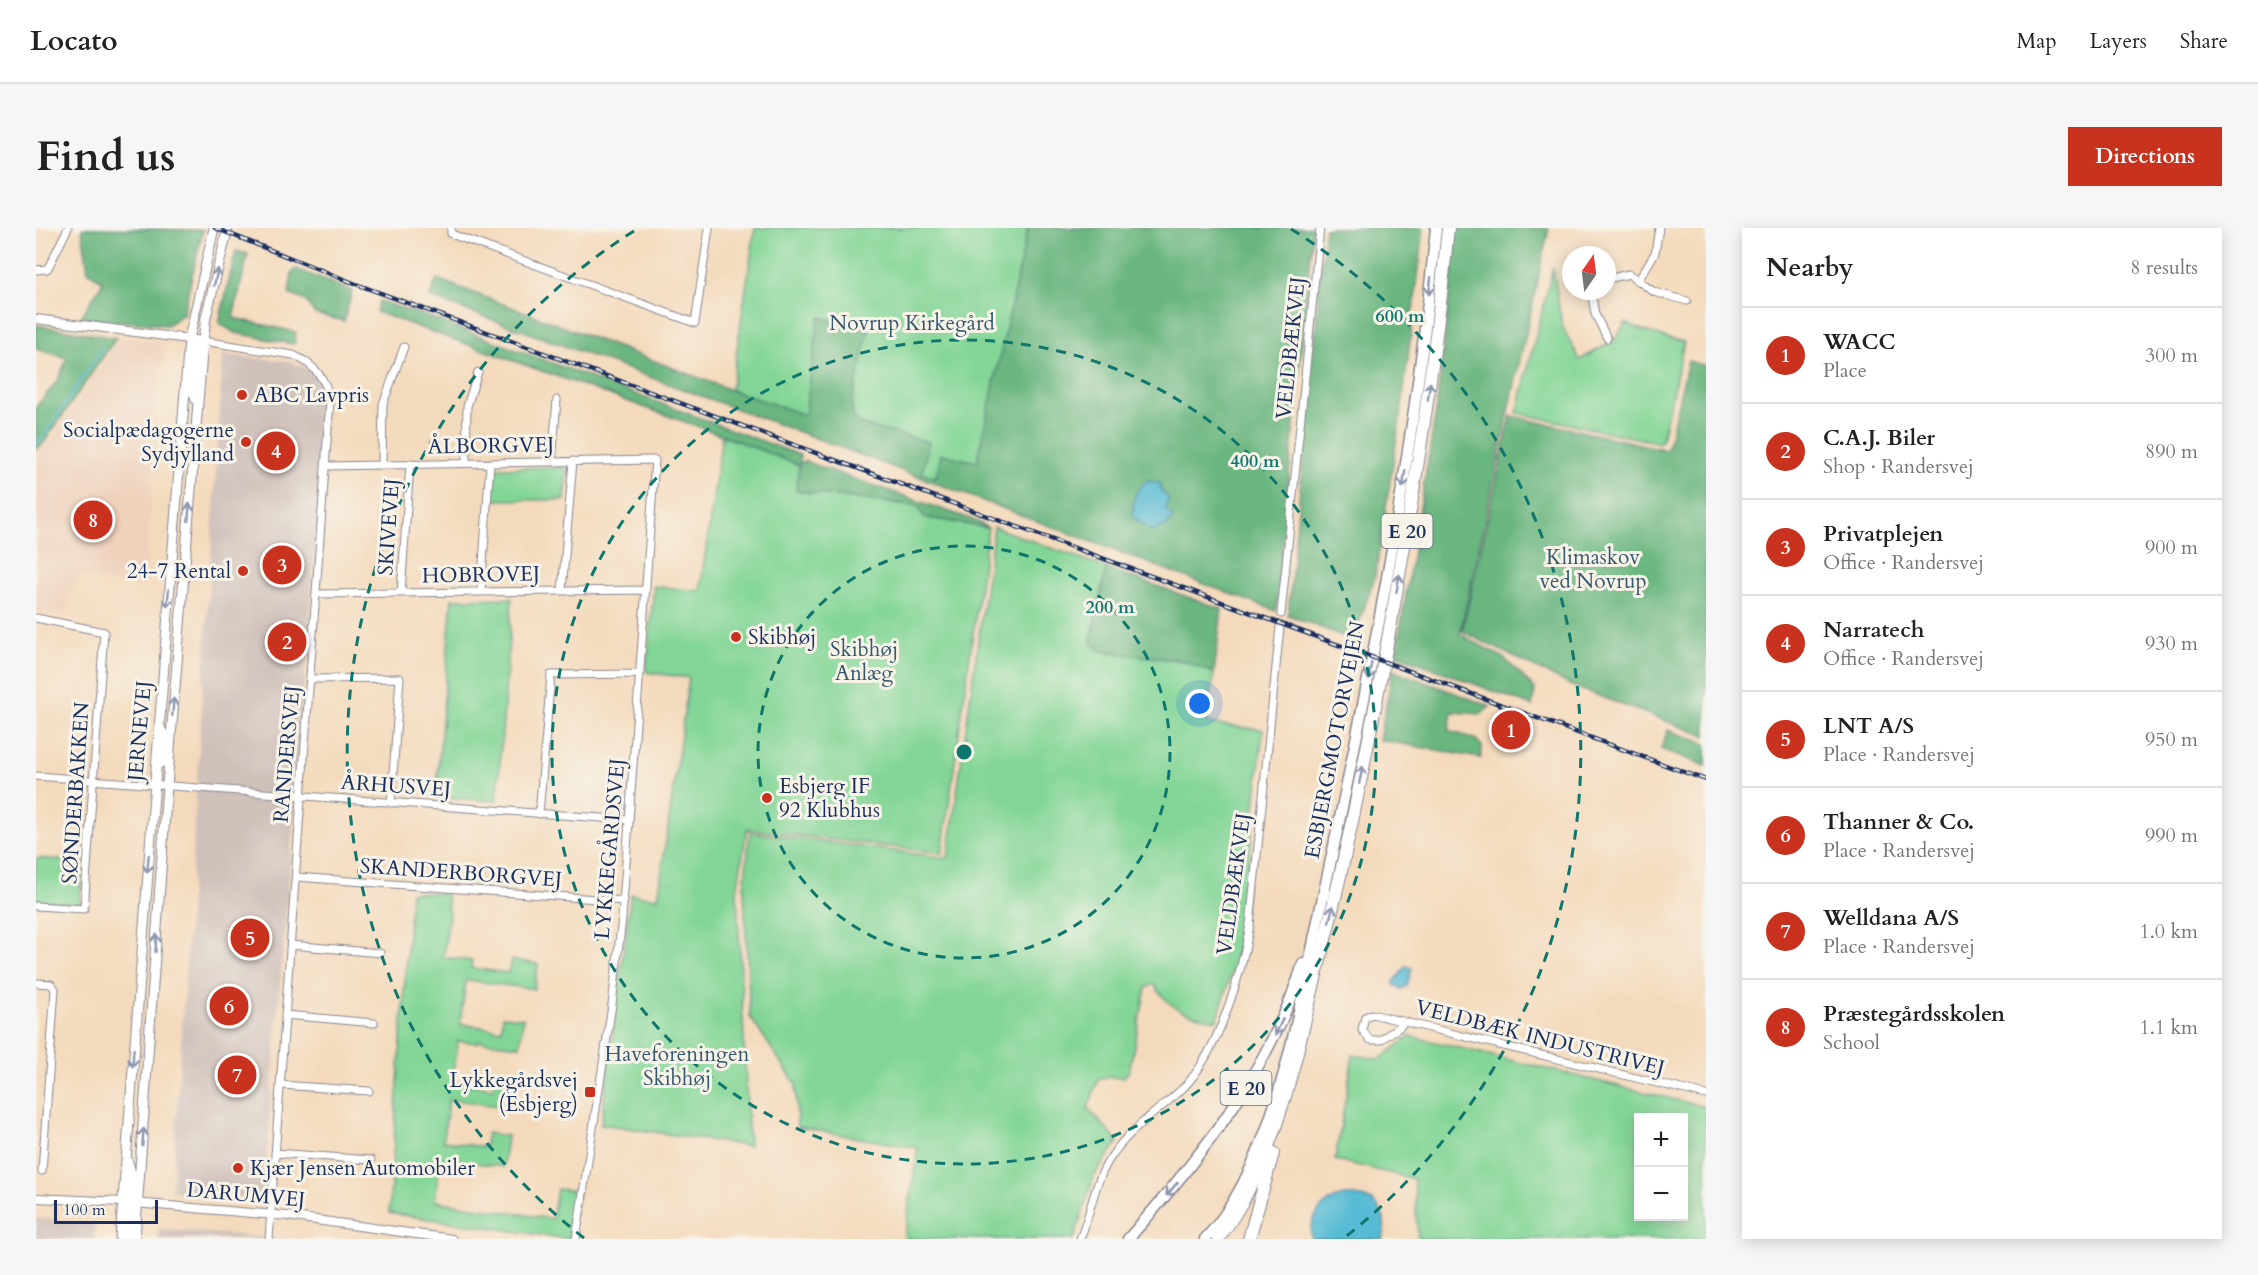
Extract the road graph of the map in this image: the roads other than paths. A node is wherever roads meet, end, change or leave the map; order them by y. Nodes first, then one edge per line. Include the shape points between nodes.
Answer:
1 (68, 228) edge
2 (214, 228) edge
3 (228, 228) edge
4 (451, 228) edge
5 (709, 228) edge
6 (1320, 228) edge
7 (1436, 228) edge
8 (1448, 228) edge
9 (1659, 228) edge
10 (36, 270) edge
11 (202, 276) junction
12 (1616, 277) edge
13 (1638, 281) junction
14 (1593, 300) edge
15 (1687, 301) dead end
16 (36, 319) edge
17 (1607, 338) dead end
18 (189, 339) junction
19 (203, 341) junction
20 (405, 348) dead end
21 (478, 372) dead end
22 (557, 400) dead end
23 (198, 405) junction
24 (655, 460) joint
25 (573, 461) junction
26 (552, 462) junction
27 (466, 463) junction
28 (490, 463) junction
29 (411, 464) junction
30 (382, 465) junction
31 (327, 466) junction
32 (646, 590) junction
33 (562, 591) junction
34 (481, 592) junction
35 (401, 593) junction
36 (318, 594) junction
37 (1281, 614) dead end
38 (36, 618) edge
39 (1280, 627) dead end
40 (640, 674) junction
41 (312, 679) junction
42 (36, 776) edge
43 (94, 780) junction
44 (160, 785) junction
45 (302, 796) junction
46 (392, 802) junction
47 (539, 813) junction
48 (629, 820) junction
49 (296, 877) junction
50 (624, 901) junction
51 (36, 906) edge
52 (1320, 912) junction
53 (291, 945) junction
54 (380, 953) dead end
55 (36, 983) edge
56 (285, 1016) junction
57 (1402, 1021) junction
58 (374, 1023) dead end
59 (1292, 1072) junction
60 (280, 1085) junction
61 (369, 1091) dead end
62 (1706, 1095) edge
63 (40, 1144) edge
64 (126, 1154) junction
65 (275, 1154) junction
66 (371, 1160) dead end
67 (42, 1171) dead end
68 (36, 1198) edge
69 (123, 1202) junction
70 (138, 1203) junction
71 (271, 1215) junction
72 (120, 1239) edge
73 (128, 1239) edge
74 (135, 1239) edge
75 (269, 1239) edge
76 (452, 1239) edge
77 (576, 1239) edge
78 (1080, 1239) edge
79 (1128, 1239) edge
80 (1205, 1239) edge
81 (1218, 1239) edge
82 (1249, 1239) edge

1 - 10 street via 49,266
2 - 11 main road, JERNEVEJ
19 -> 3 main road, JERNEVEJ
4 - 5 street via 451,234 695,323
6 - 37 street, VELDBÆKVEJ
7 -> 52 highway, ESBJERGMOTORVEJEN / E 20 via 1395,534
59 -> 8 highway, ESBJERGMOTORVEJEN / E 20 via 1331,917 1375,710 1407,535
9 - 13 street via 1655,253
11 - 18 main road, JERNEVEJ
11 - 19 main road via 203,296 196,332
12 - 13 street via 1629,273
13 - 15 street via 1654,292
14 - 17 street
16 - 18 street, RANDERSVEJ
18 - 19 street, RANDERSVEJ
18 - 23 main road via 196,347 192,388
18 -> 44 main road, JERNEVEJ via 159,722 164,736
19 - 23 main road, JERNEVEJ
19 - 31 street, RANDERSVEJ via 293,356 318,372 330,400
20 - 30 street via 383,404
21 - 27 street via 467,406
22 - 26 street
44 -> 23 main road, JERNEVEJ
24 - 25 street, ÅLBORGVEJ
24 - 32 street, LYKKEGÅRDSVEJ
25 - 26 street, ÅLBORGVEJ
25 - 33 street
26 - 28 street, ÅLBORGVEJ
27 - 28 street, ÅLBORGVEJ
27 - 29 street, ÅLBORGVEJ
28 - 34 street
29 - 30 street, ÅLBORGVEJ
29 - 35 street, SKIVEVEJ
30 - 31 street, ÅLBORGVEJ
31 - 36 street, RANDERSVEJ
32 - 33 street, HOBROVEJ
32 - 40 street, LYKKEGÅRDSVEJ
33 - 34 street, HOBROVEJ
34 - 35 street, HOBROVEJ
35 - 36 street, HOBROVEJ
36 - 41 street, RANDERSVEJ
38 - 43 street, SØNDERBAKKEN via 104,632
39 - 78 street, VELDBÆKVEJ via 1250,925 1229,1001 1206,1060 1185,1087 1127,1136 1103,1168
40 - 47 street via 551,675
40 - 48 street, LYKKEGÅRDSVEJ
41 - 45 street, RANDERSVEJ
41 - 46 street via 400,678
42 - 43 street, ÅRHUSVEJ
43 - 44 street, ÅRHUSVEJ
43 - 51 street, SØNDERBAKKEN via 84,909
44 - 45 street, ÅRHUSVEJ
44 -> 64 main road, JERNEVEJ
70 -> 44 main road, JERNEVEJ via 163,843
45 - 46 street, ÅRHUSVEJ
45 - 49 street, RANDERSVEJ
46 - 47 street, ÅRHUSVEJ
47 - 48 street, ÅRHUSVEJ
48 - 50 street, LYKKEGÅRDSVEJ
49 - 50 street, SKANDERBORGVEJ
49 - 53 street, RANDERSVEJ
50 - 77 street, LYKKEGÅRDSVEJ
52 -> 79 highway, E 20 via 1287,1009 1257,1070 1192,1164
52 - 80 highway, ESBJERGMOTORVEJEN via 1307,978 1255,1159 1239,1193
53 - 54 street
53 - 56 street, RANDERSVEJ
55 - 63 street via 51,984 55,989
56 - 58 street
56 - 60 street, RANDERSVEJ
57 - 57 street, VELDBÆK INDUSTRIVEJ via 1401,1026 1380,1040 1366,1038 1362,1030 1369,1014
57 - 62 street, VELDBÆK INDUSTRIVEJ
59 - 81 highway, ESBJERGMOTORVEJEN / E 20 via 1259,1170
59 - 82 highway
60 - 61 street
60 - 65 street, RANDERSVEJ
63 - 67 street
64 - 69 main road, JERNEVEJ
64 - 70 main road via 131,1173 130,1197
65 - 66 street
65 - 71 street, RANDERSVEJ
68 - 69 street, DARUMVEJ
69 - 70 street, DARUMVEJ
69 - 72 main road, JERNEVEJ
69 - 73 main road via 130,1208
70 - 71 street, DARUMVEJ
70 - 74 main road, JERNEVEJ
71 - 75 street, RANDERSVEJ
71 - 76 street, DARUMVEJ

